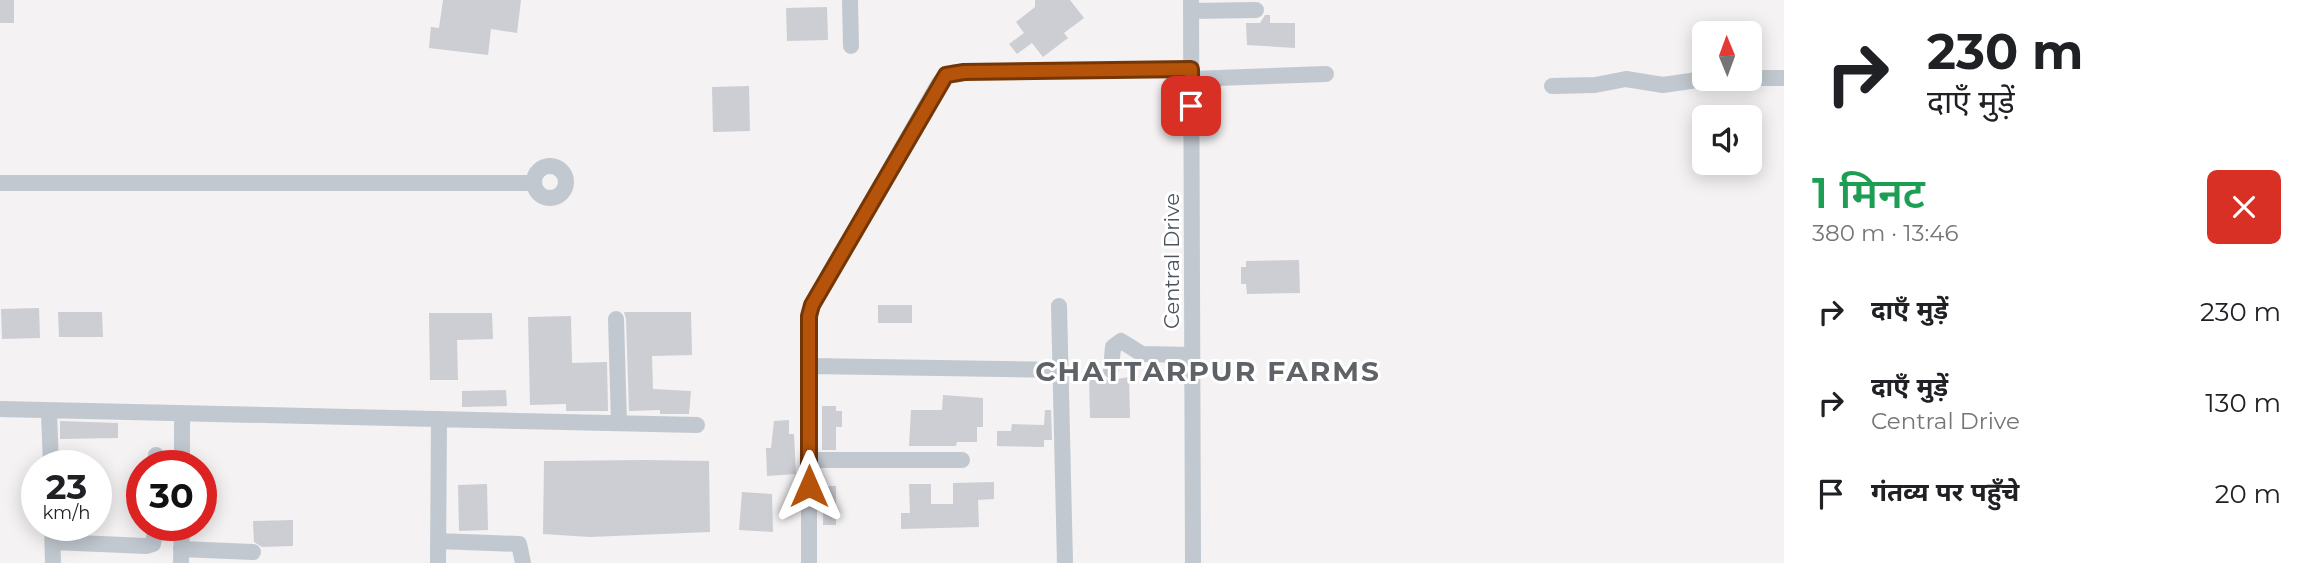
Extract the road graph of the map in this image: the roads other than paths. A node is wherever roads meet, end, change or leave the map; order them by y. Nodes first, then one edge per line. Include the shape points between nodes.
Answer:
1 (850, 0) edge
2 (1191, 6) edge
3 (1256, 10) dead end
4 (851, 46) dead end
5 (1191, 74) junction
6 (1326, 74) dead end
7 (1762, 78) edge
8 (1784, 78) edge
9 (1692, 81) edge
10 (1552, 86) dead end
11 (0, 183) edge
12 (534, 183) dead end
13 (1059, 306) dead end
14 (616, 320) dead end
15 (1192, 355) junction
16 (810, 366) junction
17 (1061, 370) junction
18 (1111, 370) dead end
19 (0, 409) edge
20 (49, 412) junction
21 (182, 414) junction
22 (439, 419) junction
23 (619, 423) junction
24 (696, 425) dead end
25 (50, 450) edge
26 (182, 450) edge
27 (809, 460) junction
28 (962, 460) dead end
29 (153, 541) edge
30 (438, 541) junction
31 (53, 542) joint
32 (253, 552) dead end
33 (181, 556) edge
34 (53, 563) edge
35 (438, 563) edge
36 (523, 563) edge
37 (808, 563) edge
38 (1065, 563) edge
39 (1193, 563) edge

1 - 4 street
2 - 3 street
2 - 5 street, Central Drive
5 - 6 street
5 - 15 street, Central Drive
5 - 16 street via 946,75 812,305
7 - 8 street
9 - 10 street via 1663,85 1626,79
11 - 12 street
13 - 17 street
14 - 23 street
15 - 18 street via 1143,354 1121,341 1113,347
15 - 39 street, Central Drive
16 - 17 street
16 - 27 street
17 - 38 street
19 - 20 street
20 - 21 street
20 - 25 street
21 - 22 street
21 - 26 street
22 - 23 street
22 - 30 street
23 - 24 street
27 - 28 street
27 - 37 street
29 - 31 street via 147,546
30 - 35 street
30 - 36 street via 519,544
31 - 34 street
32 - 33 street

